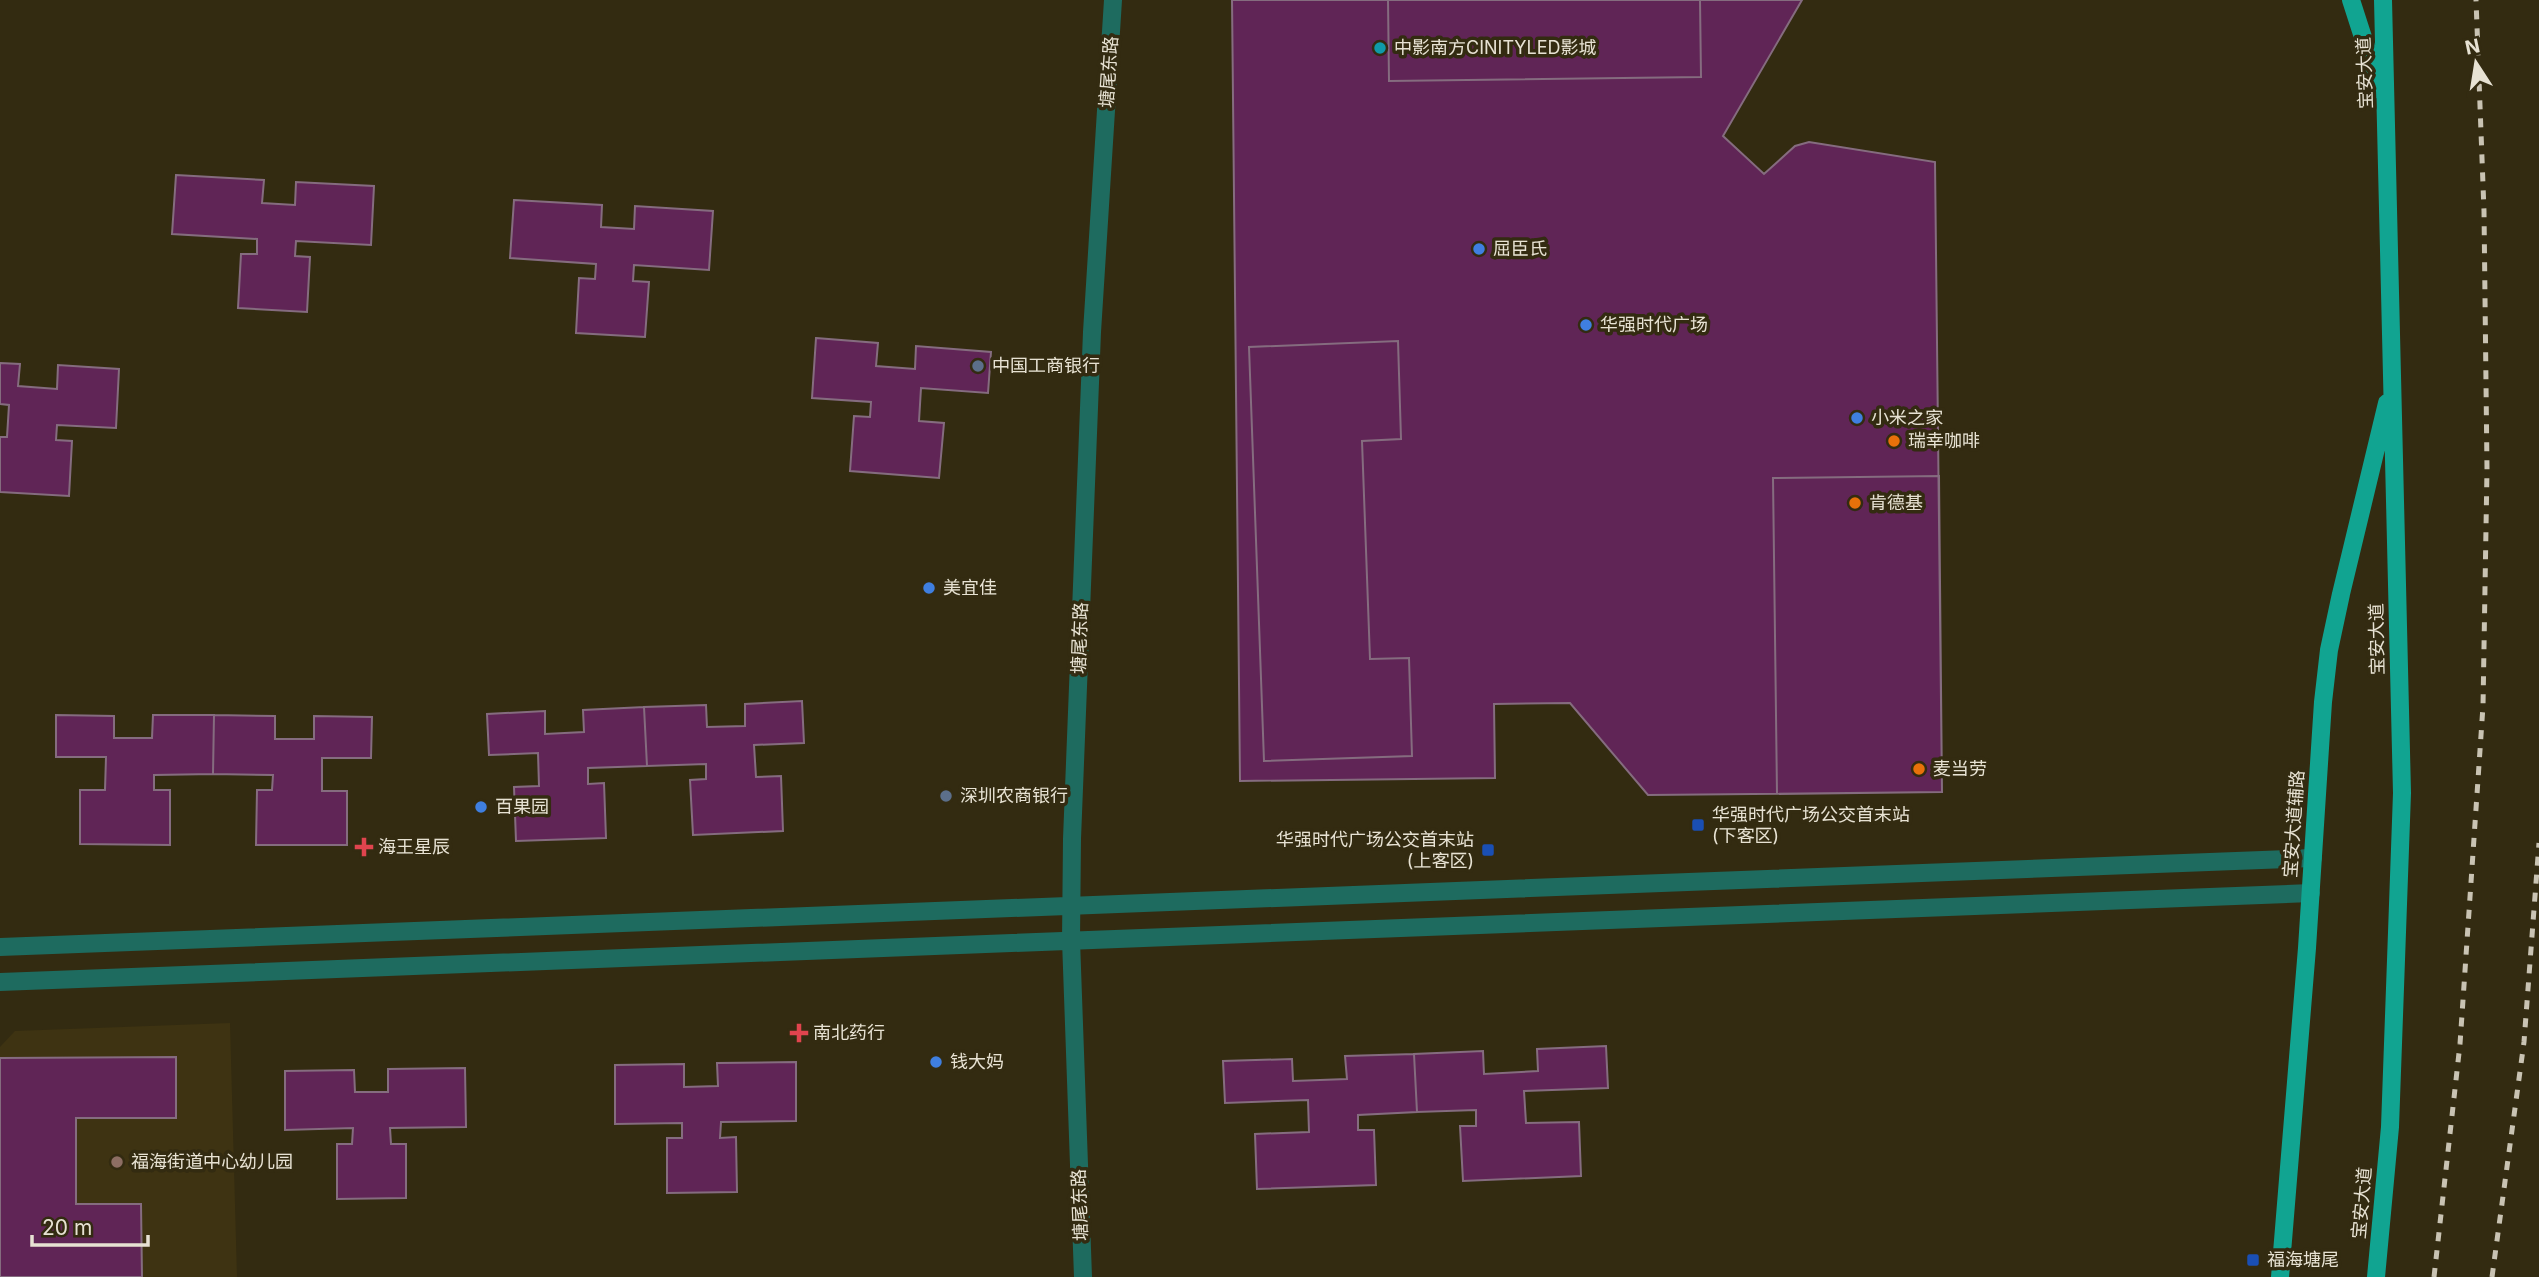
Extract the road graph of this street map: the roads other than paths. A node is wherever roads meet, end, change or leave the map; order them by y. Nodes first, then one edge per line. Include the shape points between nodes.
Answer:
1 (1113, 0) edge
2 (2351, 0) edge
3 (2384, 0) edge
4 (2387, 116) junction
5 (2392, 380) junction
6 (2313, 858) junction
7 (2311, 893) junction
8 (1072, 906) junction
9 (1071, 940) junction
10 (0, 947) edge
11 (0, 982) edge
12 (1083, 1277) edge
13 (2280, 1277) edge
14 (2376, 1277) edge

1 - 8 street, 塘尾东路 via 1092,332
2 - 4 main road
3 - 4 main road, 宝安大道
4 - 5 main road, 宝安大道
5 - 6 main road, 宝安大道辅路 via 2329,650
5 - 14 main road, 宝安大道 via 2402,793 2390,1127
6 - 7 main road, 宝安大道辅路
6 - 8 street
7 - 9 street
7 - 13 main road, 宝安大道辅路
8 - 9 street, 塘尾东路
8 - 10 street
9 - 11 street
9 - 12 street, 塘尾东路

